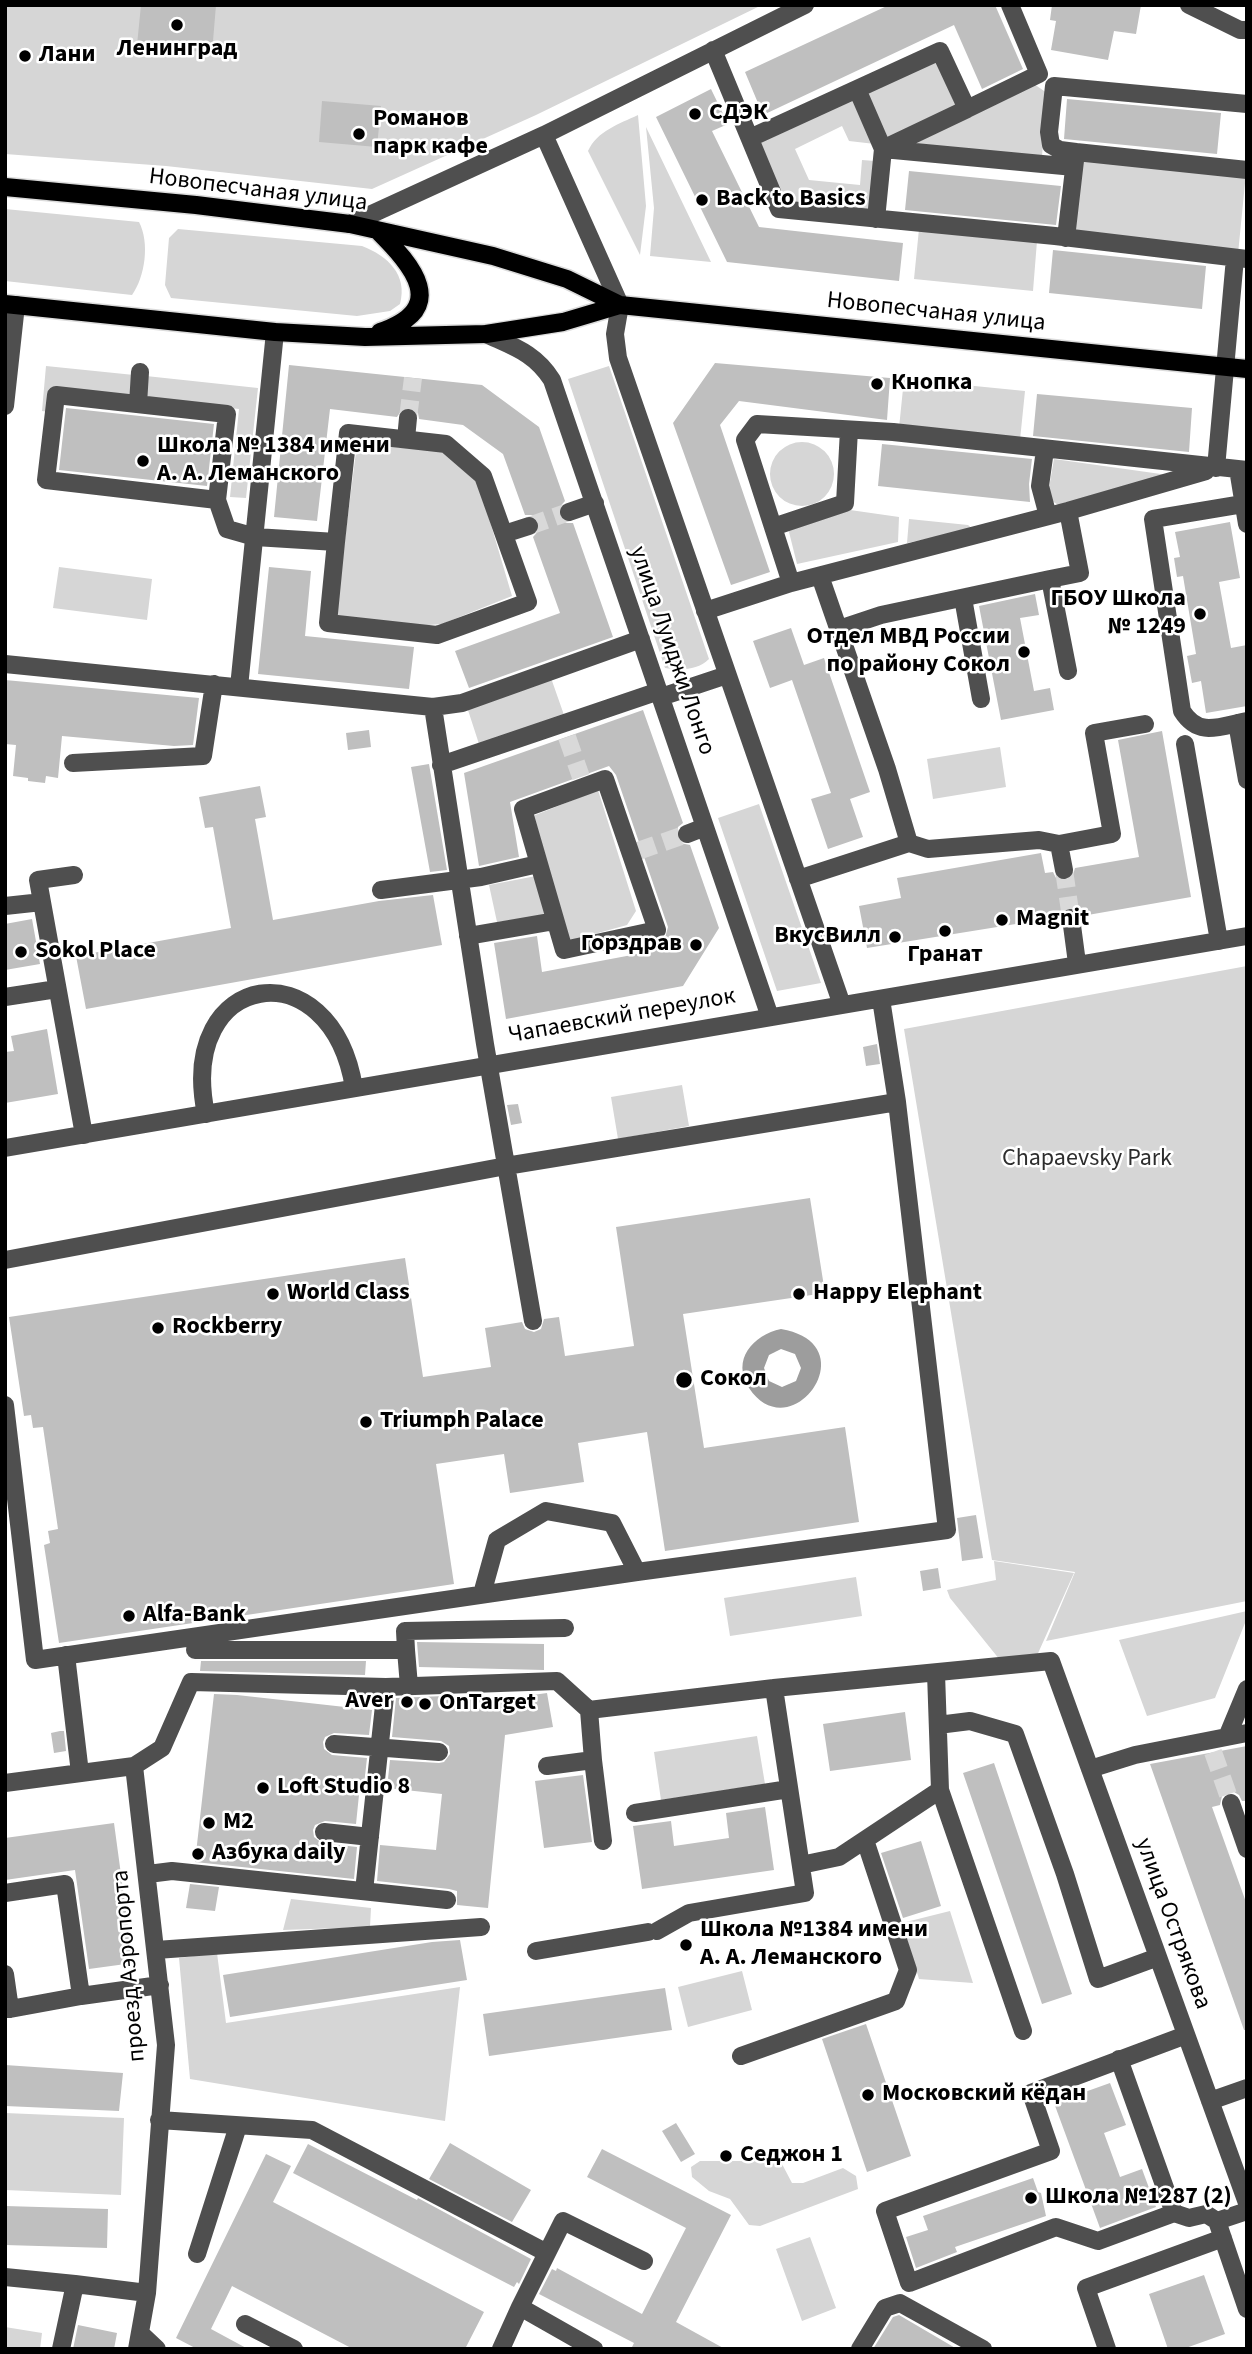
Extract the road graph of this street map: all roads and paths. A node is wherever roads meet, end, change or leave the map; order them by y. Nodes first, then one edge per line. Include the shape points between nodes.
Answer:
1 (805, 5) edge
2 (1010, 5) edge
3 (1189, 5) edge
4 (1247, 30) edge
5 (713, 50) junction
6 (857, 89) junction
7 (1247, 104) edge
8 (967, 108) junction
9 (544, 135) junction
10 (750, 138) junction
11 (883, 149) junction
12 (1075, 160) junction
13 (1247, 170) edge
14 (5, 187) edge
15 (876, 219) junction
16 (350, 224) junction
17 (378, 231) junction
18 (1066, 238) junction
19 (1241, 258) edge
20 (11, 305) edge
21 (620, 305) junction
22 (275, 332) junction
23 (486, 334) junction
24 (365, 337) junction
25 (1226, 367) junction
26 (1247, 369) edge
27 (140, 372) dead end
28 (138, 404) junction
29 (5, 406) edge
30 (408, 418) tunnel mouth
31 (849, 430) junction
32 (406, 439) junction
33 (1045, 450) junction
34 (1216, 468) junction
35 (1242, 470) edge
36 (217, 500) junction
37 (595, 503) junction
38 (1243, 504) junction
39 (1068, 511) junction
40 (569, 512) tunnel mouth
41 (1048, 516) junction
42 (1247, 524) edge
43 (529, 526) tunnel mouth
44 (773, 527) junction
45 (504, 534) junction
46 (255, 537) junction
47 (336, 542) junction
48 (820, 576) junction
49 (1050, 579) junction
50 (791, 583) junction
51 (963, 598) junction
52 (705, 611) junction
53 (839, 629) junction
54 (641, 639) junction
55 (5, 664) edge
56 (1068, 671) dead end
57 (727, 676) junction
58 (214, 684) junction
59 (239, 687) junction
60 (660, 694) junction
61 (981, 699) dead end
62 (433, 707) junction
63 (1242, 722) edge
64 (1145, 724) dead end
65 (1185, 744) dead end
66 (73, 763) dead end
67 (441, 765) junction
68 (1247, 780) edge
69 (705, 827) junction
70 (687, 834) tunnel mouth
71 (909, 843) junction
72 (1059, 844) junction
73 (538, 864) junction
74 (1064, 870) tunnel mouth
75 (74, 875) dead end
76 (798, 879) junction
77 (459, 880) junction
78 (381, 890) dead end
79 (42, 902) junction
80 (9, 906) edge
81 (1071, 918) tunnel mouth
82 (555, 921) junction
83 (468, 936) junction
84 (1247, 936) edge
85 (1219, 941) junction
86 (1077, 963) junction
87 (57, 989) junction
88 (5, 998) edge
89 (881, 999) junction
90 (842, 1005) junction
91 (770, 1017) junction
92 (488, 1065) junction
93 (354, 1088) junction
94 (897, 1102) junction
95 (206, 1114) junction
96 (84, 1135) junction
97 (5, 1149) edge
98 (506, 1166) junction
99 (5, 1260) edge
100 (533, 1321) dead end
101 (5, 1405) edge
102 (637, 1572) junction
103 (482, 1594) junction
104 (565, 1628) dead end
105 (195, 1650) dead end
106 (407, 1650) junction
107 (66, 1655) junction
108 (936, 1673) junction
109 (409, 1686) junction
110 (386, 1687) junction
111 (774, 1689) junction
112 (1247, 1689) edge
113 (589, 1710) junction
114 (938, 1726) junction
115 (1247, 1733) edge
116 (1217, 1743) junction
117 (334, 1744) dead end
118 (380, 1747) junction
119 (439, 1752) dead end
120 (593, 1760) junction
121 (134, 1766) junction
122 (547, 1766) dead end
123 (1090, 1769) junction
124 (80, 1773) junction
125 (5, 1783) edge
126 (789, 1789) junction
127 (940, 1790) junction
128 (635, 1813) dead end
129 (1238, 1813) tunnel mouth
130 (324, 1832) dead end
131 (370, 1837) junction
132 (865, 1840) junction
133 (603, 1841) dead end
134 (1247, 1849) edge
135 (800, 1865) junction
136 (148, 1874) junction
137 (364, 1891) junction
138 (5, 1893) edge
139 (447, 1900) dead end
140 (481, 1927) dead end
141 (156, 1950) junction
142 (536, 1951) dead end
143 (1158, 1957) junction
144 (5, 1974) edge
145 (160, 1985) junction
146 (80, 1996) junction
147 (8, 2009) edge
148 (1023, 2031) dead end
149 (1186, 2035) junction
150 (741, 2056) dead end
151 (1119, 2059) junction
152 (1247, 2088) edge
153 (1210, 2101) junction
154 (159, 2120) junction
155 (238, 2126) junction
156 (1247, 2203) edge
157 (1247, 2211) edge
158 (1174, 2213) junction
159 (1220, 2230) junction
160 (547, 2253) junction
161 (197, 2254) dead end
162 (644, 2261) dead end
163 (5, 2277) edge
164 (75, 2284) junction
165 (147, 2293) junction
166 (520, 2307) junction
167 (1247, 2309) edge
168 (245, 2324) dead end
169 (138, 2341) edge
170 (61, 2349) edge
171 (157, 2349) edge
172 (294, 2349) edge
173 (501, 2349) edge
174 (594, 2349) edge
175 (860, 2349) edge
176 (983, 2349) edge
177 (1107, 2349) edge

1 - 5 street
2 - 8 street via 1039,74
3 - 4 street
5 - 9 street
5 - 10 street
6 - 8 street via 940,51
6 - 10 street
6 - 11 street
7 - 12 street via 1054,86 1051,145
8 - 11 street
9 - 16 street
9 - 21 street
10 - 15 street via 779,209
11 - 12 street
11 - 15 street
12 - 13 street
12 - 18 street
14 - 16 main road, Новопесчаная улица
15 - 18 street
16 - 17 main road, Новопесчаная улица
17 - 21 main road, Новопесчаная улица via 493,256 567,279
17 - 24 main road via 408,265 420,295 405,321
18 - 19 street
19 - 25 street
20 - 22 main road, Новопесчаная улица
20 - 29 street
21 - 23 main road, Новопесчаная улица via 563,322
21 - 25 main road, Новопесчаная улица
21 - 52 street, улица Луиджи Лонго via 615,334 618,358
22 - 24 main road, Новопесчаная улица
22 - 46 street
23 - 24 main road, Новопесчаная улица
23 - 37 street, улица Луиджи Лонго via 542,364 552,380
25 - 26 main road, Новопесчаная улица
25 - 34 street
27 - 28 street
28 - 36 street via 227,414
28 - 36 street via 56,395 46,480
30 - 32 street
31 - 33 street
31 - 44 street via 845,503
31 - 44 street via 757,424 745,440
32 - 45 street via 446,444 483,476
32 - 47 street via 348,433
33 - 34 street
33 - 41 street via 1040,486
34 - 35 street
34 - 39 street
35 - 38 street
36 - 46 street via 227,529
37 - 40 street
37 - 54 street, улица Луиджи Лонго
38 - 42 street
38 - 63 street via 1153,519 1182,711 1190,724 1205,729
39 - 41 street
39 - 49 street via 1080,573
41 - 48 street
43 - 45 street
44 - 50 street
45 - 47 street via 528,603 437,635 328,623
46 - 47 street
46 - 59 street
48 - 50 street
48 - 53 street
49 - 51 street
49 - 56 street
50 - 52 street
51 - 53 street
51 - 61 street
52 - 57 street, улица Луиджи Лонго
53 - 71 street
54 - 60 street, улица Луиджи Лонго
54 - 62 street via 462,703
55 - 58 street
57 - 60 street
57 - 76 street, улица Луиджи Лонго
58 - 59 street
58 - 66 street via 203,756
59 - 62 street
60 - 67 street via 564,731
60 - 69 street, улица Луиджи Лонго
62 - 67 street
63 - 68 street
64 - 72 street via 1094,733 1112,834
65 - 85 street
67 - 77 street
69 - 70 street
69 - 91 street, улица Луиджи Лонго
71 - 72 street via 928,849 1039,840
71 - 76 street
72 - 74 street
73 - 77 street
73 - 82 street
73 - 82 street via 523,808 583,782 605,779 634,852 657,930 564,950
75 - 79 street via 38,880
76 - 90 street, улица Луиджи Лонго
77 - 78 street
77 - 83 street
79 - 80 street
79 - 87 street
81 - 86 street
82 - 83 street
83 - 92 street
84 - 85 street, Чапаевский переулок
85 - 86 street, Чапаевский переулок
86 - 89 street, Чапаевский переулок
87 - 88 street
87 - 96 street
89 - 90 street, Чапаевский переулок
89 - 94 street
90 - 91 street, Чапаевский переулок
91 - 92 street, Чапаевский переулок
92 - 93 street, Чапаевский переулок
92 - 98 street
93 - 95 street, Чапаевский переулок
93 - 95 street via 337,1036 321,1016 301,1000 275,992 244,998 220,1017 202,1061
94 - 98 street
94 - 102 street via 947,1530
95 - 96 street, Чапаевский переулок
96 - 97 street, Чапаевский переулок
98 - 99 street
98 - 100 street
101 - 107 street via 35,1660
102 - 103 street
102 - 103 street via 612,1523 546,1511 497,1540
103 - 107 street
104 - 106 street via 405,1631
105 - 106 street
106 - 109 street
107 - 124 street
108 - 111 street
108 - 114 street
108 - 123 street, улица Острякова via 1051,1661
109 - 110 street
109 - 113 street via 556,1681
110 - 118 street
110 - 121 street via 191,1682 162,1748
111 - 113 street
111 - 126 street
112 - 116 street
113 - 120 street
114 - 127 street
114 - 143 street via 970,1721 1015,1734 1098,1979
115 - 116 street
116 - 123 street via 1135,1755
117 - 118 street
118 - 119 street
118 - 131 street
120 - 122 street
120 - 133 street
121 - 124 street
121 - 136 street, проезд Аэропорта
123 - 143 street, улица Острякова
124 - 125 street
126 - 128 street
126 - 135 street
127 - 132 street
127 - 148 street
129 - 134 street
130 - 131 street
131 - 137 street
132 - 135 street via 839,1857
132 - 150 street via 908,1970 896,2001
135 - 142 street via 805,1893 690,1913 653,1931
136 - 137 street via 172,1871
136 - 141 street, проезд Аэропорта
137 - 139 street
138 - 146 street via 65,1884
140 - 141 street
141 - 145 street, проезд Аэропорта
143 - 149 street, улица Острякова
144 - 147 street
145 - 146 street
145 - 154 street, проезд Аэропорта via 166,2045
146 - 147 street
149 - 151 street
149 - 153 street, улица Острякова
151 - 158 street
151 - 158 street via 1031,2093 1051,2151 885,2211 909,2283 1056,2227 1098,2241
152 - 153 street
153 - 156 street, улица Острякова
154 - 155 street
154 - 165 street, проезд Аэропорта
155 - 160 street via 312,2130
155 - 161 street
157 - 159 street
158 - 159 street via 1189,2218 1206,2214
159 - 167 street
159 - 177 street via 1086,2288
160 - 162 street via 563,2221
160 - 166 street
163 - 164 street
164 - 165 street
164 - 170 street
165 - 169 street, проезд Аэропорта
166 - 173 street
166 - 174 street
168 - 172 street
169 - 171 street
175 - 176 street via 885,2308 900,2303

